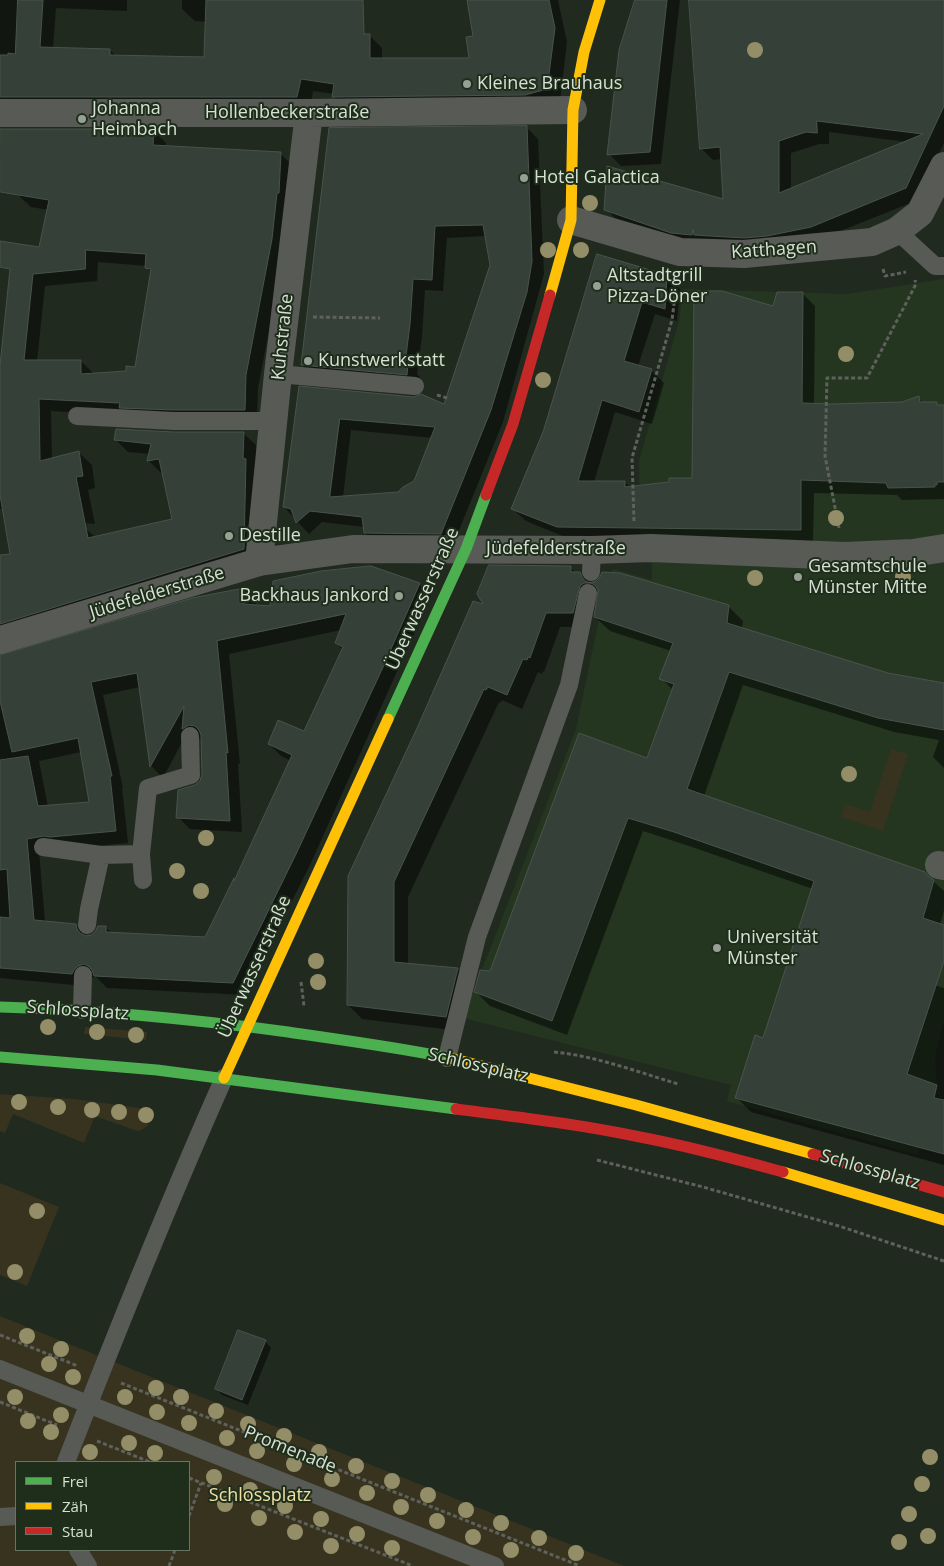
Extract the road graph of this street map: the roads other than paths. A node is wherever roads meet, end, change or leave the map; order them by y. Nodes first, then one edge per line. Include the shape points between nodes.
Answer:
1 (600, 0) edge
2 (573, 110) junction
3 (0, 113) edge
4 (308, 113) junction
5 (944, 166) edge
6 (570, 220) junction
7 (897, 231) junction
8 (944, 266) edge
9 (278, 374) junction
10 (416, 386) dead end
11 (78, 416) dead end
12 (274, 421) junction
13 (944, 548) edge
14 (466, 549) junction
15 (259, 562) junction
16 (588, 593) dead end
17 (0, 640) edge
18 (190, 736) dead end
19 (43, 847) dead end
20 (141, 854) junction
21 (101, 855) junction
22 (143, 880) dead end
23 (87, 924) dead end
24 (83, 975) dead end
25 (0, 1007) edge
26 (82, 1010) junction
27 (246, 1027) junction
28 (0, 1057) edge
29 (447, 1058) junction
30 (224, 1078) junction
31 (944, 1192) edge
32 (944, 1220) edge
33 (0, 1369) edge
34 (88, 1405) junction
35 (66, 1461) edge
36 (15, 1516) edge
37 (0, 1517) edge
38 (79, 1551) edge
39 (88, 1566) edge
40 (495, 1566) edge

1 - 2 main road, Überwasserstraße via 584,52
2 - 4 street, Hollenbeckerstraße
2 - 6 main road, Überwasserstraße
3 - 4 street, Hollenbeckerstraße
4 - 9 street, Kuhstraße
5 - 7 street, Katthagen via 920,213
6 - 7 street, Katthagen via 680,252 744,254 872,242
6 - 14 main road, Überwasserstraße via 513,424
7 - 8 lane via 935,266
9 - 10 lane
9 - 12 street, Kuhstraße
11 - 12 lane via 174,421
12 - 15 street, Kuhstraße
13 - 14 street, Jüdefelderstraße via 845,556 643,549 592,561
14 - 15 street, Jüdefelderstraße via 353,549
14 - 27 main road, Überwasserstraße
15 - 17 street, Jüdefelderstraße
16 - 29 lane via 569,685 477,937
18 - 20 lane via 191,776 148,788
19 - 21 lane
20 - 21 lane
20 - 22 lane
21 - 23 lane
24 - 26 lane
25 - 26 main road, Schlossplatz
26 - 27 main road, Schlossplatz
27 - 29 main road, Schlossplatz
27 - 30 main road, Überwasserstraße
28 - 30 main road, Schlossplatz via 92,1063
29 - 31 main road, Schlossplatz via 666,1113
30 - 32 main road, Schlossplatz via 641,1137 772,1170
30 - 34 lane
33 - 34 lane, Promenade
34 - 35 lane
34 - 40 lane, Promenade
36 - 37 lane
38 - 39 lane

